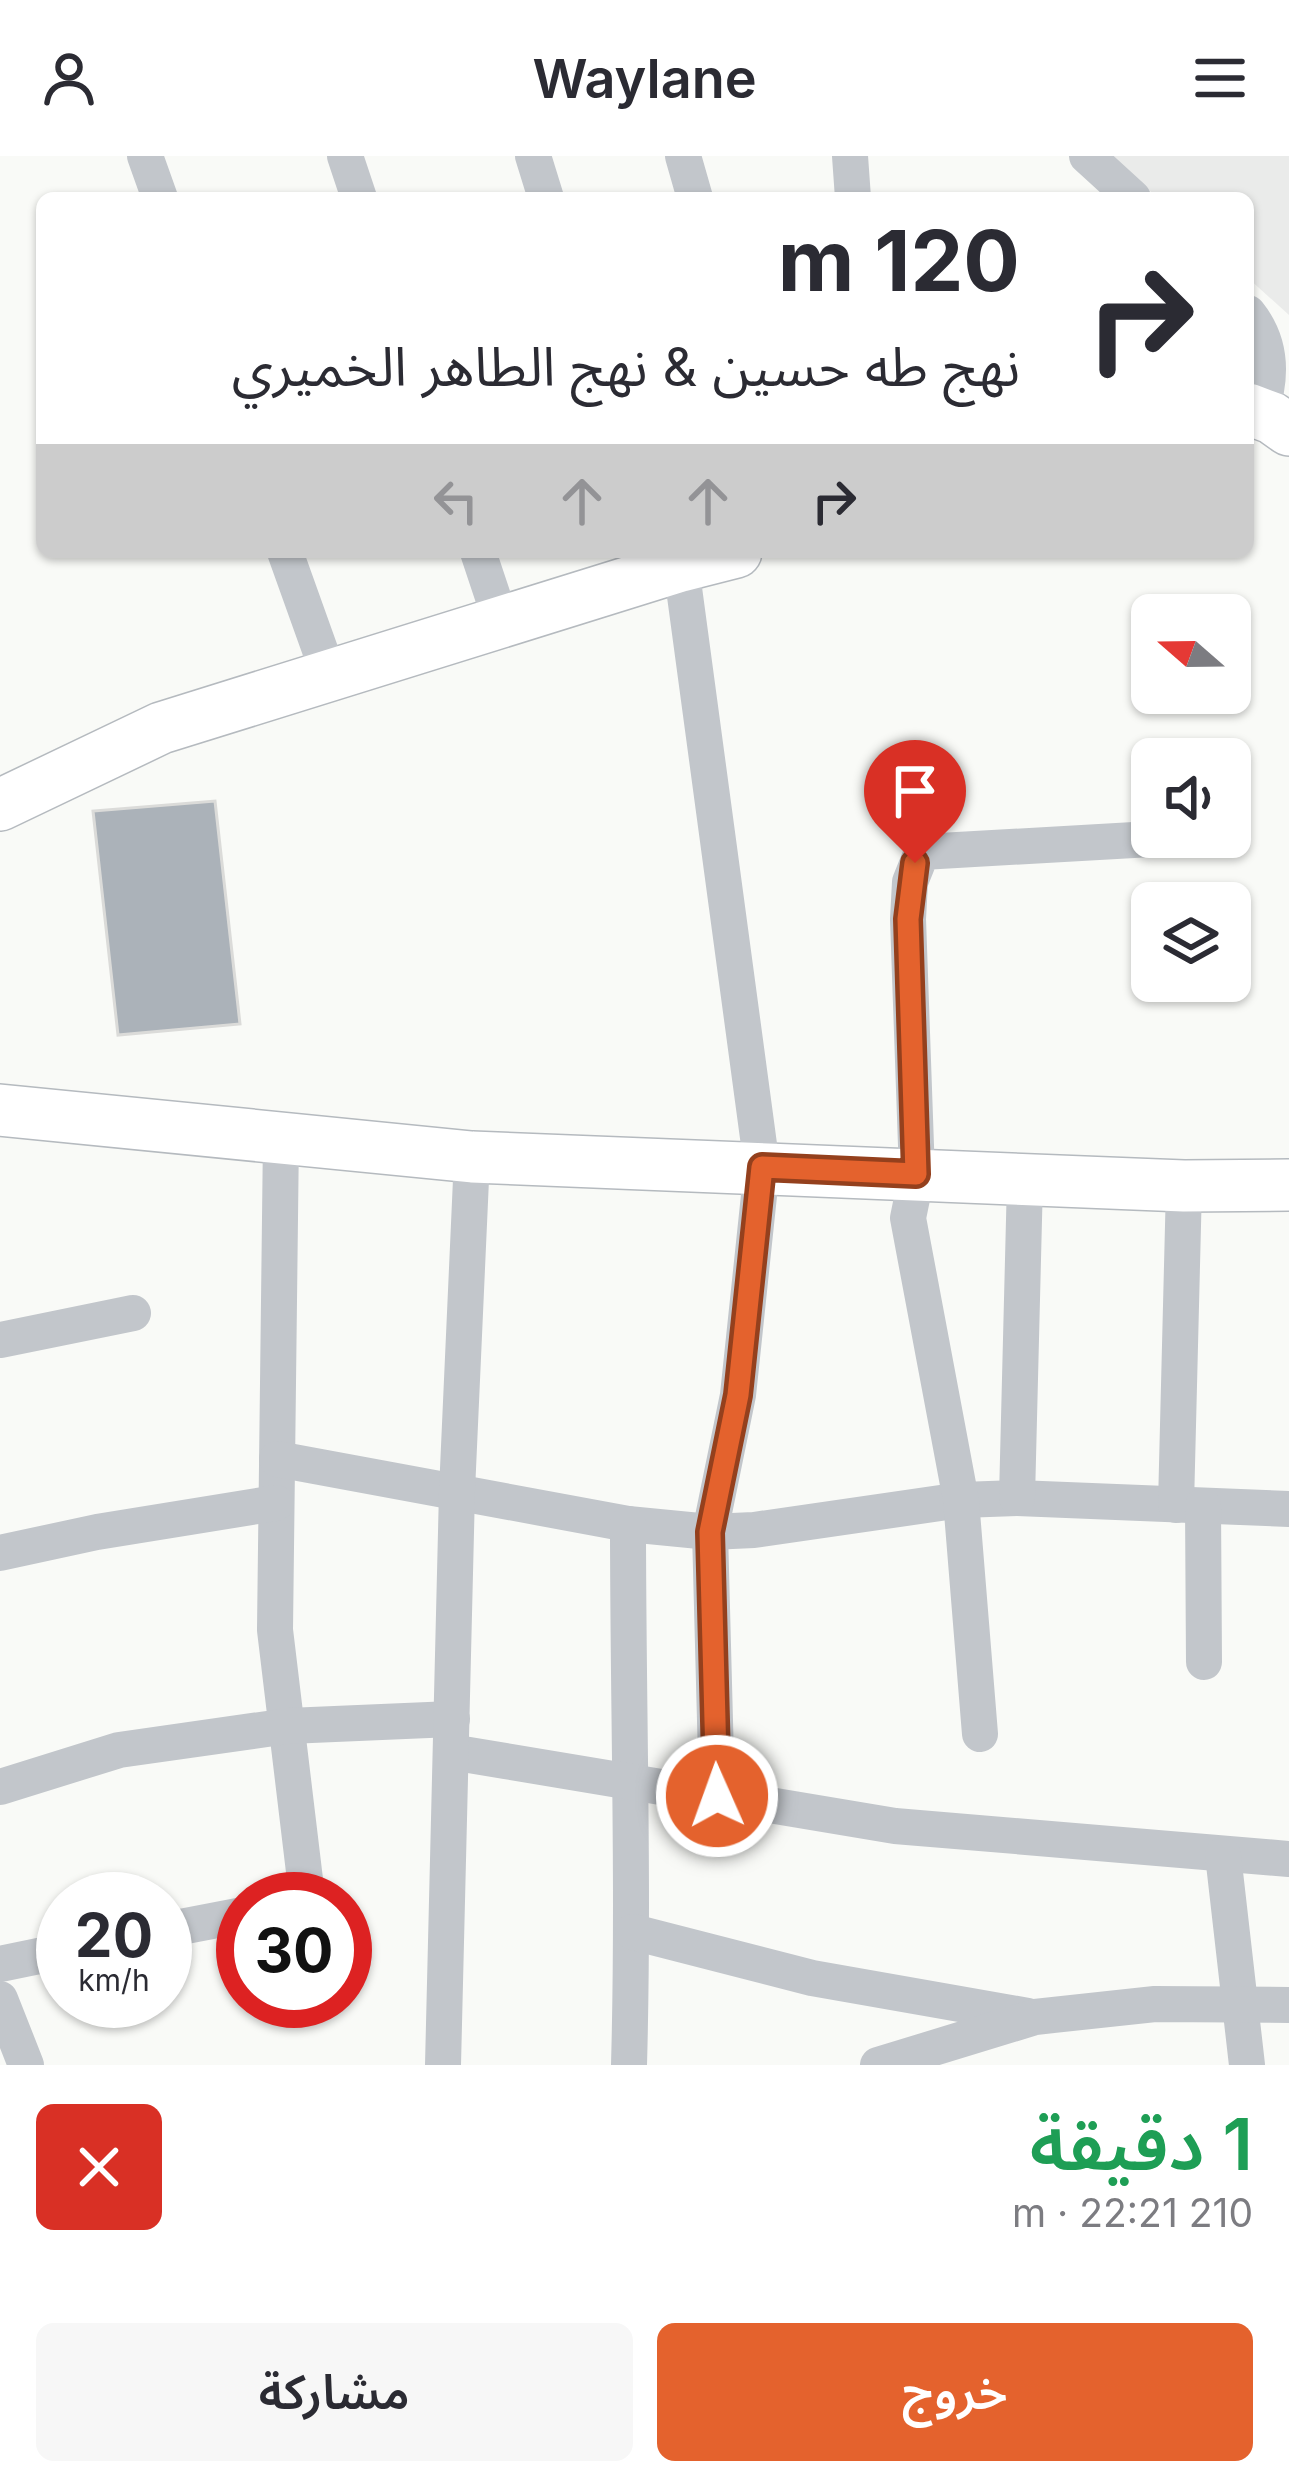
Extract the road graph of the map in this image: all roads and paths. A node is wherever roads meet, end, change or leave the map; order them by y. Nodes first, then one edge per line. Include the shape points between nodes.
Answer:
1 (145, 156) edge
2 (345, 156) edge
3 (533, 156) edge
4 (683, 156) edge
5 (850, 156) edge
6 (1088, 156) edge
7 (158, 192) edge
8 (357, 192) edge
9 (544, 192) edge
10 (693, 192) edge
11 (853, 192) edge
12 (1121, 192) edge
13 (1254, 324) edge
14 (1266, 417) edge
15 (287, 558) edge
16 (480, 558) edge
17 (712, 558) edge
18 (681, 566) junction
19 (501, 622) junction
20 (328, 675) junction
21 (0, 805) edge
22 (1131, 840) edge
23 (0, 1110) edge
24 (280, 1136) junction
25 (472, 1157) junction
26 (762, 1167) junction
27 (916, 1174) junction
28 (1025, 1180) junction
29 (1289, 1184) edge
30 (1184, 1186) junction
31 (133, 1313) dead end
32 (0, 1340) edge
33 (277, 1459) junction
34 (458, 1491) junction
35 (1017, 1498) junction
36 (961, 1500) junction
37 (276, 1503) junction
38 (1189, 1505) junction
39 (1289, 1509) edge
40 (628, 1524) junction
41 (710, 1532) junction
42 (0, 1553) edge
43 (1204, 1662) dead end
44 (287, 1726) junction
45 (980, 1734) dead end
46 (452, 1735) junction
47 (628, 1784) junction
48 (0, 1787) edge
49 (717, 1796) junction
50 (1223, 1855) junction
51 (1289, 1859) edge
52 (304, 1872) edge
53 (633, 1932) junction
54 (36, 1957) edge
55 (0, 1964) edge
56 (0, 1999) edge
57 (1240, 2005) junction
58 (1289, 2006) edge
59 (1035, 2017) junction
60 (26, 2065) edge
61 (443, 2065) edge
62 (629, 2065) edge
63 (878, 2065) edge
64 (1247, 2065) edge

1 - 7 street
2 - 8 street
3 - 9 street
4 - 10 street
5 - 11 street
6 - 12 street
13 - 14 street via 1266,346
15 - 20 street
16 - 19 street
17 - 18 street
18 - 19 street
18 - 26 street
19 - 20 street
20 - 21 street via 161,728
22 - 27 street via 922,852 908,919
23 - 24 street
24 - 25 street
24 - 33 street
25 - 26 street
25 - 34 street
26 - 27 street
26 - 41 street via 738,1395
27 - 28 street
27 - 36 street via 908,1218
28 - 30 street
28 - 35 street
29 - 30 street
30 - 38 street
31 - 32 street
33 - 34 street
33 - 37 street
34 - 40 street
34 - 46 street
35 - 36 street
35 - 38 street
36 - 41 street
36 - 45 street
37 - 42 street
37 - 44 street via 275,1630
38 - 39 street
38 - 43 street
40 - 41 street
40 - 47 street
41 - 49 street
44 - 46 street
44 - 48 street via 119,1750
44 - 52 street
46 - 47 street
46 - 61 street
47 - 49 street
47 - 53 street
49 - 50 street via 895,1826
50 - 51 street
50 - 57 street
53 - 59 street via 812,1978
53 - 62 street
54 - 55 street
56 - 60 street
57 - 58 street
57 - 59 street
57 - 64 street
59 - 63 street

